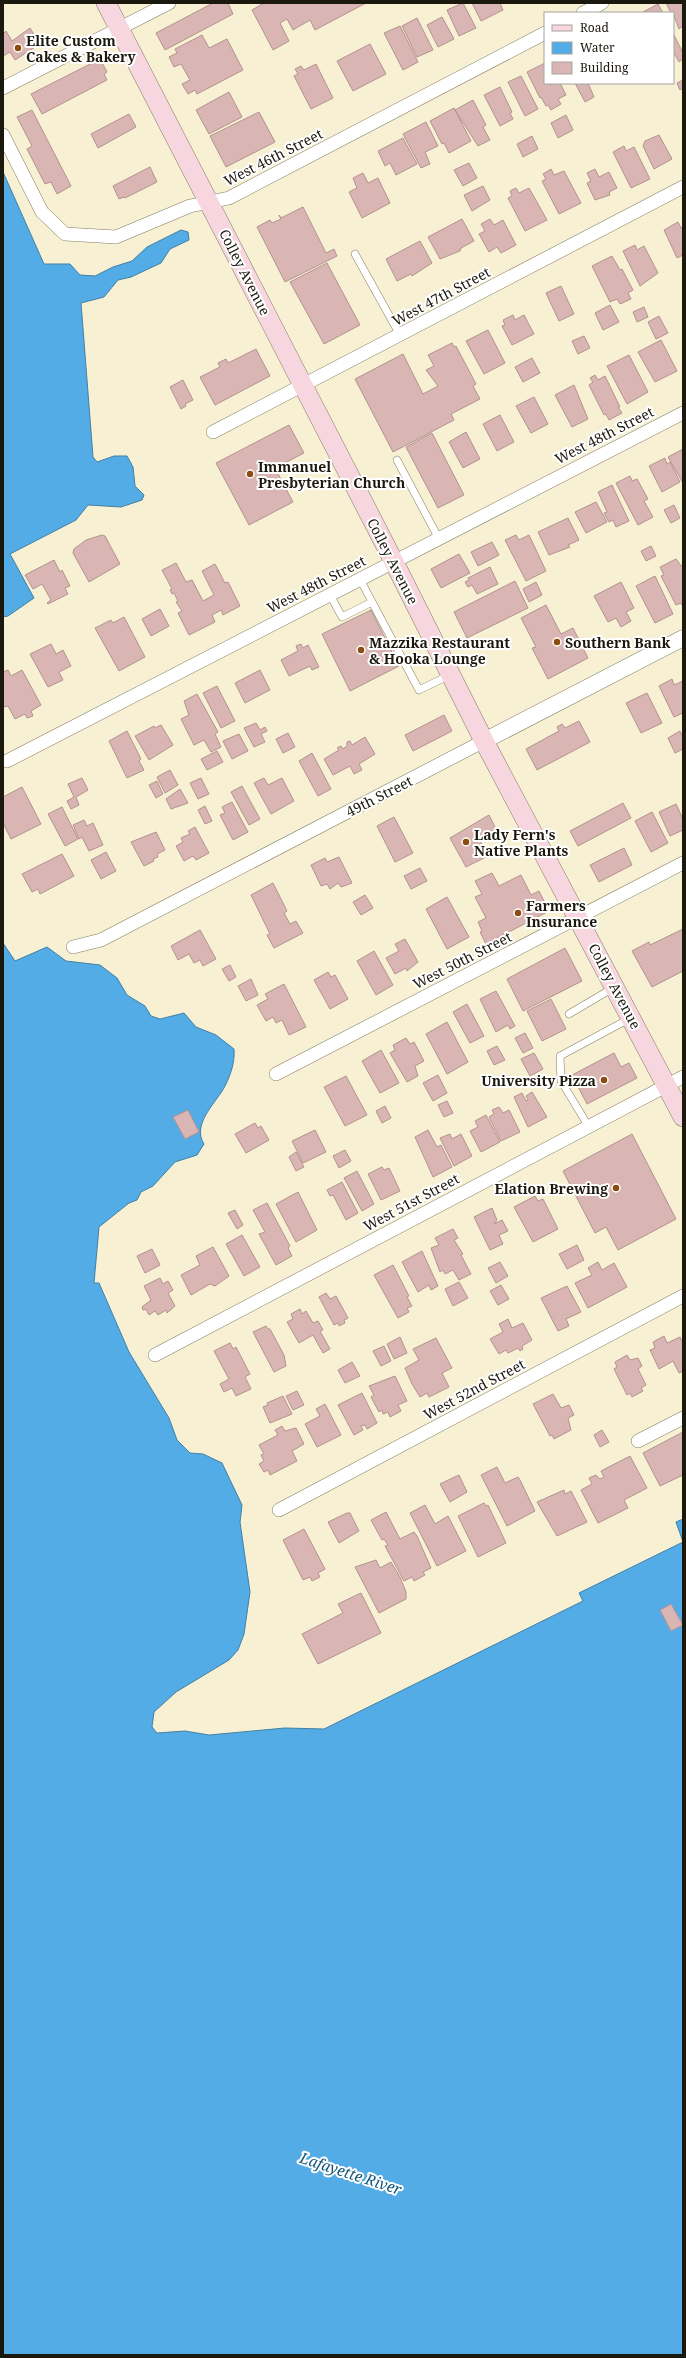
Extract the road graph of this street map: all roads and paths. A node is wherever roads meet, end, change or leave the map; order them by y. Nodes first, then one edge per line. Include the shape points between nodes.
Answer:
1 (106, 3) edge
2 (169, 3) edge
3 (602, 3) edge
4 (585, 12) edge
5 (119, 29) junction
6 (544, 34) edge
7 (3, 88) edge
8 (3, 135) edge
9 (683, 187) edge
10 (210, 202) junction
11 (355, 254) dead end
12 (400, 335) junction
13 (303, 386) junction
14 (683, 413) edge
15 (213, 432) dead end
16 (398, 460) dead end
17 (439, 539) junction
18 (394, 562) junction
19 (360, 579) junction
20 (330, 595) junction
21 (372, 602) junction
22 (683, 638) edge
23 (451, 674) junction
24 (484, 741) junction
25 (7, 761) dead end
26 (683, 863) edge
27 (578, 917) junction
28 (73, 947) dead end
29 (615, 987) junction
30 (569, 1014) dead end
31 (631, 1018) junction
32 (276, 1074) dead end
33 (675, 1082) edge
34 (683, 1117) edge
35 (589, 1127) junction
36 (683, 1296) edge
37 (155, 1355) dead end
38 (683, 1418) edge
39 (638, 1441) dead end
40 (279, 1510) dead end

1 - 5 main road, Colley Avenue
2 - 5 street
3 - 4 street
5 - 7 street
5 - 10 main road, Colley Avenue
6 - 10 street, West 46th Street via 229,198
8 - 10 street, West 46th Street via 42,212 65,234 116,237 190,206
9 - 12 street, West 47th Street
10 - 13 main road, Colley Avenue
11 - 12 lane
12 - 13 street, West 47th Street
13 - 15 street, West 47th Street
13 - 18 main road, Colley Avenue
14 - 17 street, West 48th Street
16 - 17 lane
17 - 18 street, West 48th Street
18 - 19 street, West 48th Street
18 - 23 main road, Colley Avenue
19 - 20 street, West 48th Street
19 - 21 lane
20 - 21 lane via 342,617
20 - 25 street, West 48th Street
21 - 23 lane via 419,690
22 - 24 street, 49th Street
23 - 24 main road, Colley Avenue
24 - 27 main road, Colley Avenue
24 - 28 street, 49th Street via 101,940
26 - 27 street, West 50th Street
27 - 29 main road, Colley Avenue
27 - 32 street, West 50th Street
29 - 30 lane
29 - 31 main road, Colley Avenue
31 - 33 main road, Colley Avenue
31 - 35 lane via 560,1056 561,1081
33 - 34 main road, Colley Avenue
33 - 35 street, West 51st Street
35 - 37 street, West 51st Street
36 - 40 street, West 52nd Street
38 - 39 street

